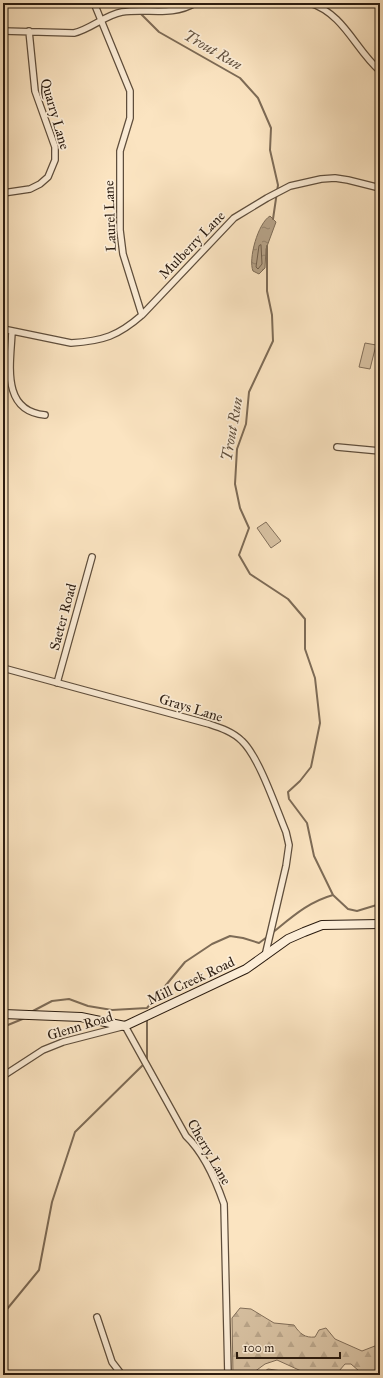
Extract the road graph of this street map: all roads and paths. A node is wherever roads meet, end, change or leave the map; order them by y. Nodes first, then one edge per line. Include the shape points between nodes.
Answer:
1 (94, 3) edge
2 (195, 3) edge
3 (310, 3) edge
4 (103, 20) junction
5 (3, 31) edge
6 (29, 31) junction
7 (380, 71) edge
8 (380, 188) edge
9 (3, 193) edge
10 (142, 315) junction
11 (3, 329) edge
12 (12, 331) junction
13 (45, 415) dead end
14 (338, 448) dead end
15 (380, 451) edge
16 (92, 557) dead end
17 (3, 668) edge
18 (57, 683) junction
19 (380, 924) edge
20 (265, 956) junction
21 (3, 1014) edge
22 (125, 1026) junction
23 (3, 1076) edge
24 (97, 1317) dead end
25 (122, 1375) edge
26 (228, 1375) edge

1 - 4 street, Laurel Lane
2 - 4 street via 176,11 116,13
3 - 7 street via 332,14 342,23
4 - 6 street via 74,33
4 - 10 street, Laurel Lane via 130,91 130,118 120,151 120,230 123,254
5 - 6 street
6 - 9 street, Quarry Lane via 35,91 55,147 55,160 48,177 40,184 30,189
8 - 10 street, Mulberry Lane via 335,178 308,182 273,195 234,218
10 - 12 street via 126,330 88,342 71,343
11 - 12 street
12 - 13 street via 11,389 23,407
14 - 15 street
16 - 18 street, Saeter Road
17 - 18 street, Grays Lane
18 - 20 street, Grays Lane via 209,724 228,731 242,741 252,754 286,832 289,845
19 - 20 street, Mill Creek Road via 322,926 288,939
20 - 22 street, Mill Creek Road via 246,969
21 - 22 street via 81,1017
22 - 23 street, Glenn Road via 63,1042 43,1050
22 - 26 street, Cherry Lane via 186,1136 195,1145 224,1204
24 - 25 street via 112,1362

